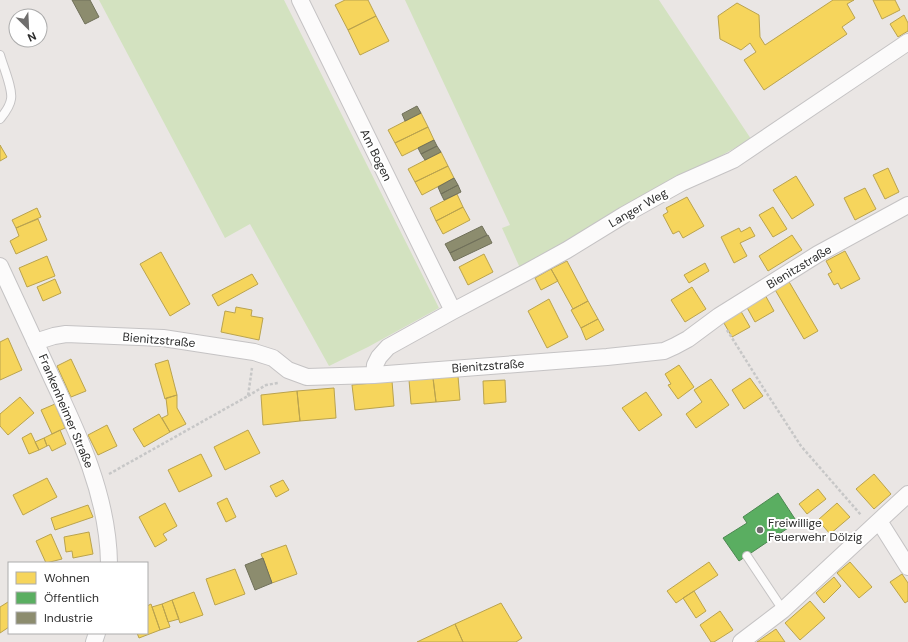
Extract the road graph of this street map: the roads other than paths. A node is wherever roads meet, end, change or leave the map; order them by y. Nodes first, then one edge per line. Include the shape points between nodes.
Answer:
1 (300, 0) edge
2 (908, 42) edge
3 (0, 56) edge
4 (0, 119) edge
5 (908, 205) edge
6 (0, 266) edge
7 (452, 311) junction
8 (35, 342) junction
9 (374, 375) junction
10 (908, 494) edge
11 (875, 524) junction
12 (747, 556) dead end
13 (109, 562) edge
14 (908, 567) edge
15 (783, 610) junction
16 (741, 642) edge

1 - 7 street, Am Bogen
2 - 7 street, Langer Weg via 733,160 682,183 567,250
3 - 4 lane via 11,100
5 - 9 street, Bienitzstraße via 818,254 664,351
6 - 8 street, Frankenheimer Straße
7 - 9 street, Langer Weg via 388,347 379,357
8 - 9 street, Bienitzstraße via 66,334 163,338 254,352 274,358 288,370 307,377
8 - 13 street, Frankenheimer Straße via 87,456 102,504
10 - 11 street
11 - 14 street
11 - 15 street
12 - 15 lane
15 - 16 street

